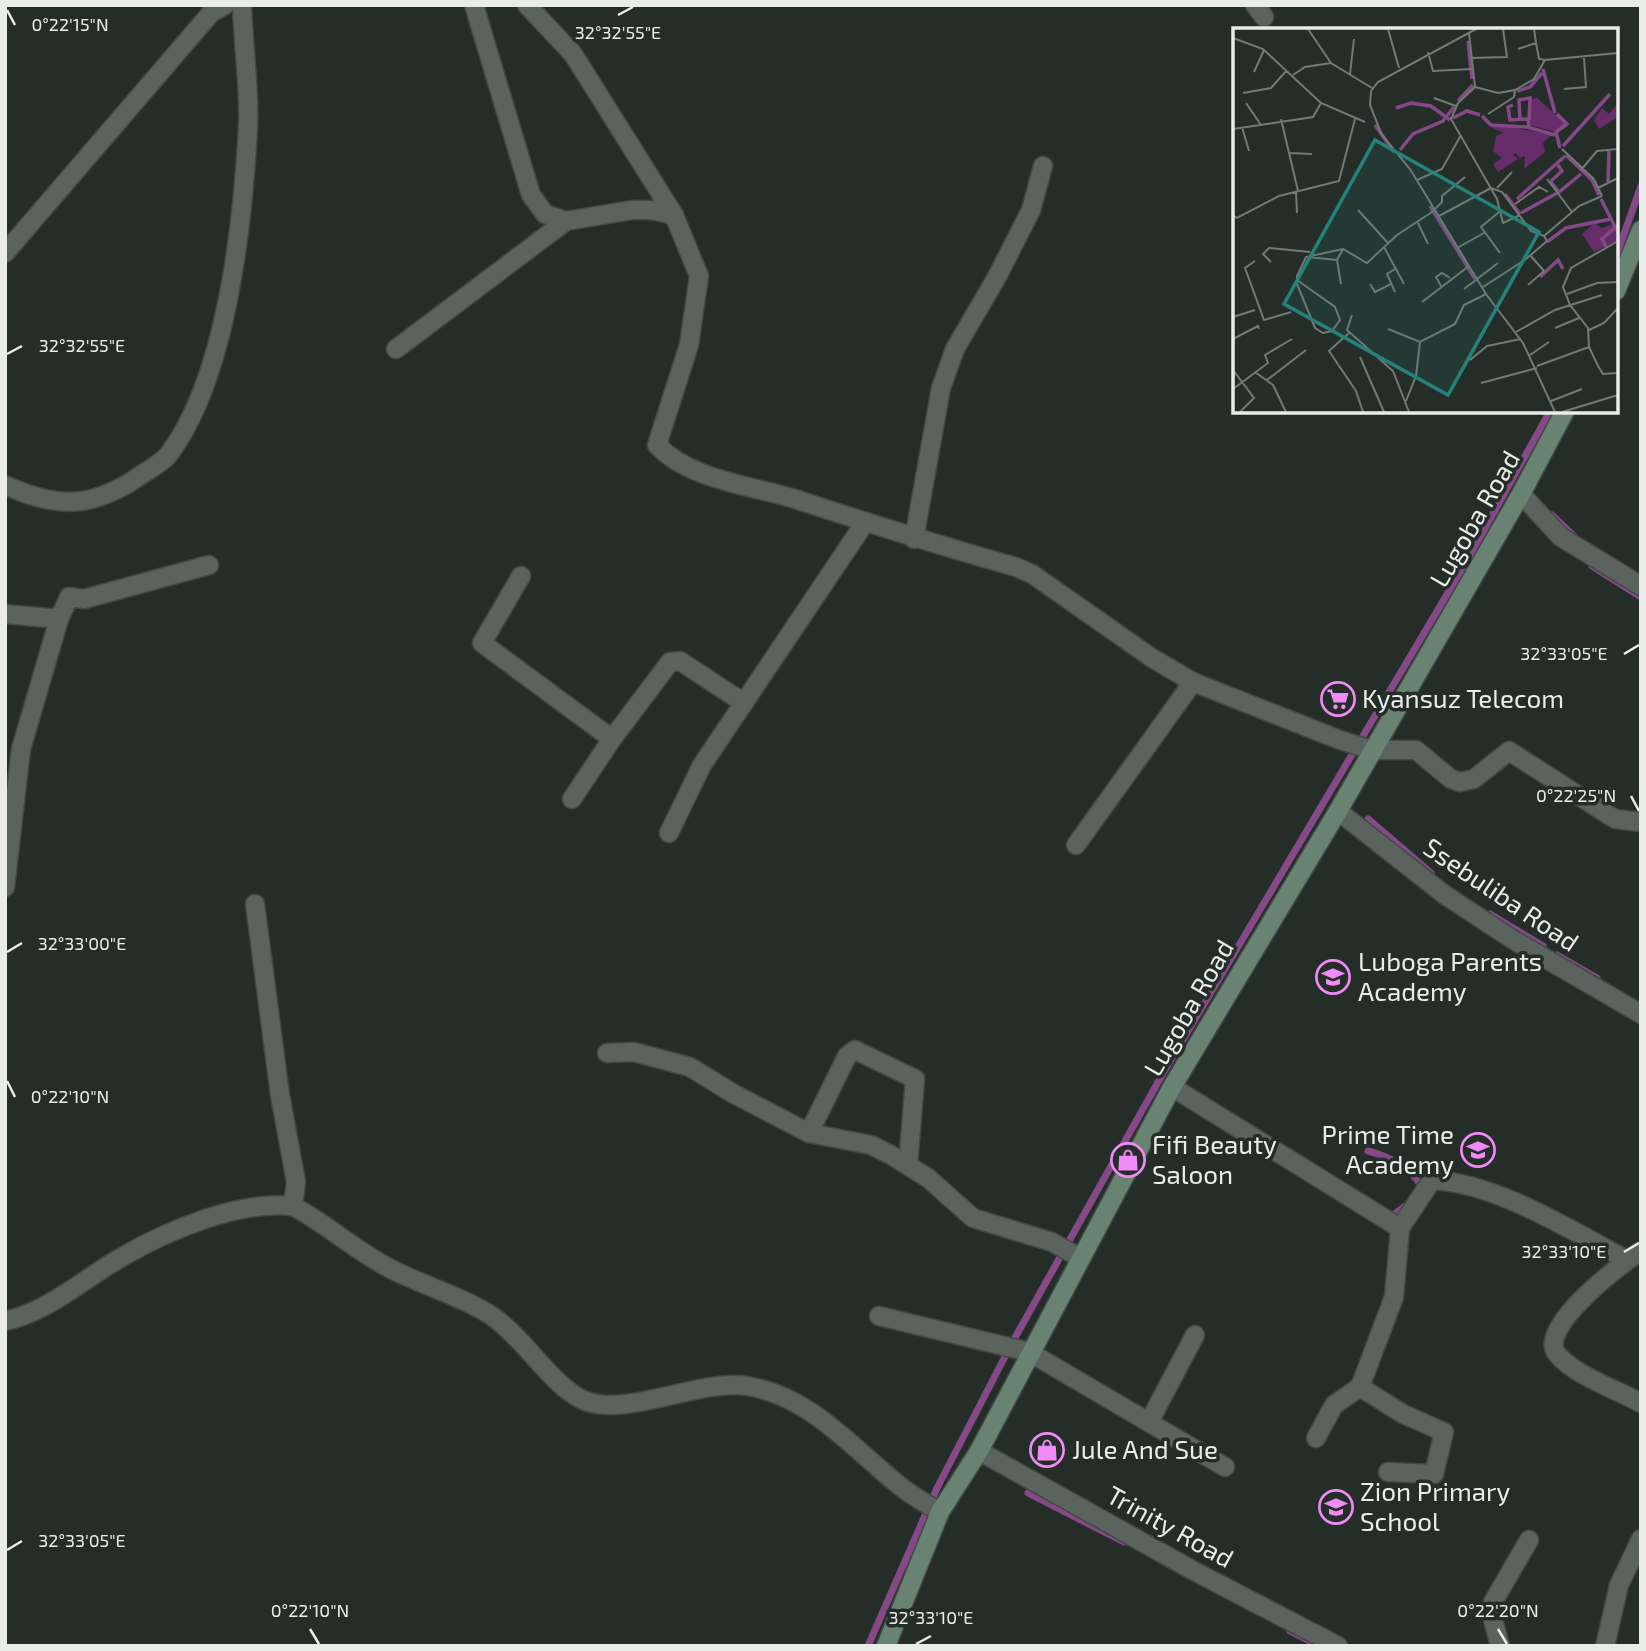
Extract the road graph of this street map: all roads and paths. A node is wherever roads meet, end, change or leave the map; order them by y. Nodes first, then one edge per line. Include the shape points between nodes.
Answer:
1 (225, 5) edge
2 (242, 5) edge
3 (474, 5) edge
4 (527, 5) edge
5 (1043, 166) dead end
6 (674, 215) junction
7 (566, 221) junction
8 (1641, 230) edge
9 (5, 253) edge
10 (1618, 286) edge
11 (397, 349) dead end
12 (1564, 413) edge
13 (5, 485) edge
14 (1521, 495) junction
15 (864, 524) junction
16 (914, 539) junction
17 (209, 565) dead end
18 (522, 576) dead end
19 (1641, 586) edge
20 (5, 614) edge
21 (59, 619) junction
22 (1193, 682) junction
23 (744, 703) junction
24 (612, 739) junction
25 (1372, 751) junction
26 (572, 799) dead end
27 (1338, 811) junction
28 (1641, 822) edge
29 (669, 833) dead end
30 (1076, 845) dead end
31 (5, 887) edge
32 (255, 904) dead end
33 (1641, 1014) edge
34 (607, 1053) dead end
35 (1172, 1087) junction
36 (809, 1133) junction
37 (908, 1166) junction
38 (293, 1206) junction
39 (1400, 1228) junction
40 (1634, 1255) edge
41 (1080, 1258) junction
42 (878, 1316) dead end
43 (5, 1321) edge
44 (1195, 1335) dead end
45 (1029, 1352) junction
46 (1360, 1387) junction
47 (1641, 1404) edge
48 (1149, 1422) junction
49 (1316, 1438) dead end
50 (979, 1451) junction
51 (1225, 1467) dead end
52 (1388, 1472) dead end
53 (940, 1512) junction
54 (1641, 1539) edge
55 (1529, 1540) dead end
56 (886, 1646) edge
57 (1338, 1646) edge
58 (1500, 1646) edge
59 (1605, 1646) edge

1 - 9 street via 211,13
2 - 13 street via 248,124 238,250 216,347 197,403 168,456 116,493 75,502 38,500
3 - 7 street via 531,195 545,214
4 - 6 street via 573,54
5 - 16 street via 1031,210 955,349 941,388
6 - 7 street via 632,210
6 - 15 street via 699,276 689,345 657,445 669,458 689,468
7 - 11 street
8 - 10 street
12 - 14 street, Lugoba Road
14 - 19 street via 1561,537
14 - 25 street, Lugoba Road
15 - 16 street
15 - 23 street
16 - 22 street via 1032,574
17 - 21 street via 84,599 69,597
18 - 24 street via 482,643
20 - 21 street
21 - 31 street via 21,749
22 - 25 street
22 - 30 street
23 - 24 street via 673,660
23 - 29 street via 702,765
24 - 26 street
25 - 27 street, Lugoba Road
25 - 28 street via 1416,750 1460,782 1474,779 1509,751 1615,819
27 - 33 street, Ssebuliba Road via 1456,902
27 - 35 street, Lugoba Road
32 - 38 street via 296,1182
34 - 36 street via 634,1052 690,1067
35 - 39 street
35 - 41 street, Lugoba Road
36 - 37 street via 871,1145
36 - 37 street via 846,1056 855,1050 915,1079
37 - 41 street via 973,1218 1052,1242
38 - 43 street via 268,1203 214,1217 124,1256 40,1307
38 - 53 street via 392,1269 493,1317 580,1399 610,1405 723,1383 763,1389 811,1413 902,1488
39 - 40 street via 1432,1180 1460,1181
39 - 46 street via 1394,1297
40 - 47 street via 1579,1299 1554,1347 1571,1366
41 - 45 street, Lugoba Road
42 - 45 street
44 - 48 street
45 - 48 street
45 - 50 street, Lugoba Road
46 - 49 street via 1334,1405
46 - 52 street via 1444,1432 1434,1474
48 - 51 street
50 - 53 street, Lugoba Road
50 - 57 street, Trinity Road
53 - 56 street, Lugoba Road
54 - 59 street via 1619,1585
55 - 58 street via 1493,1602

